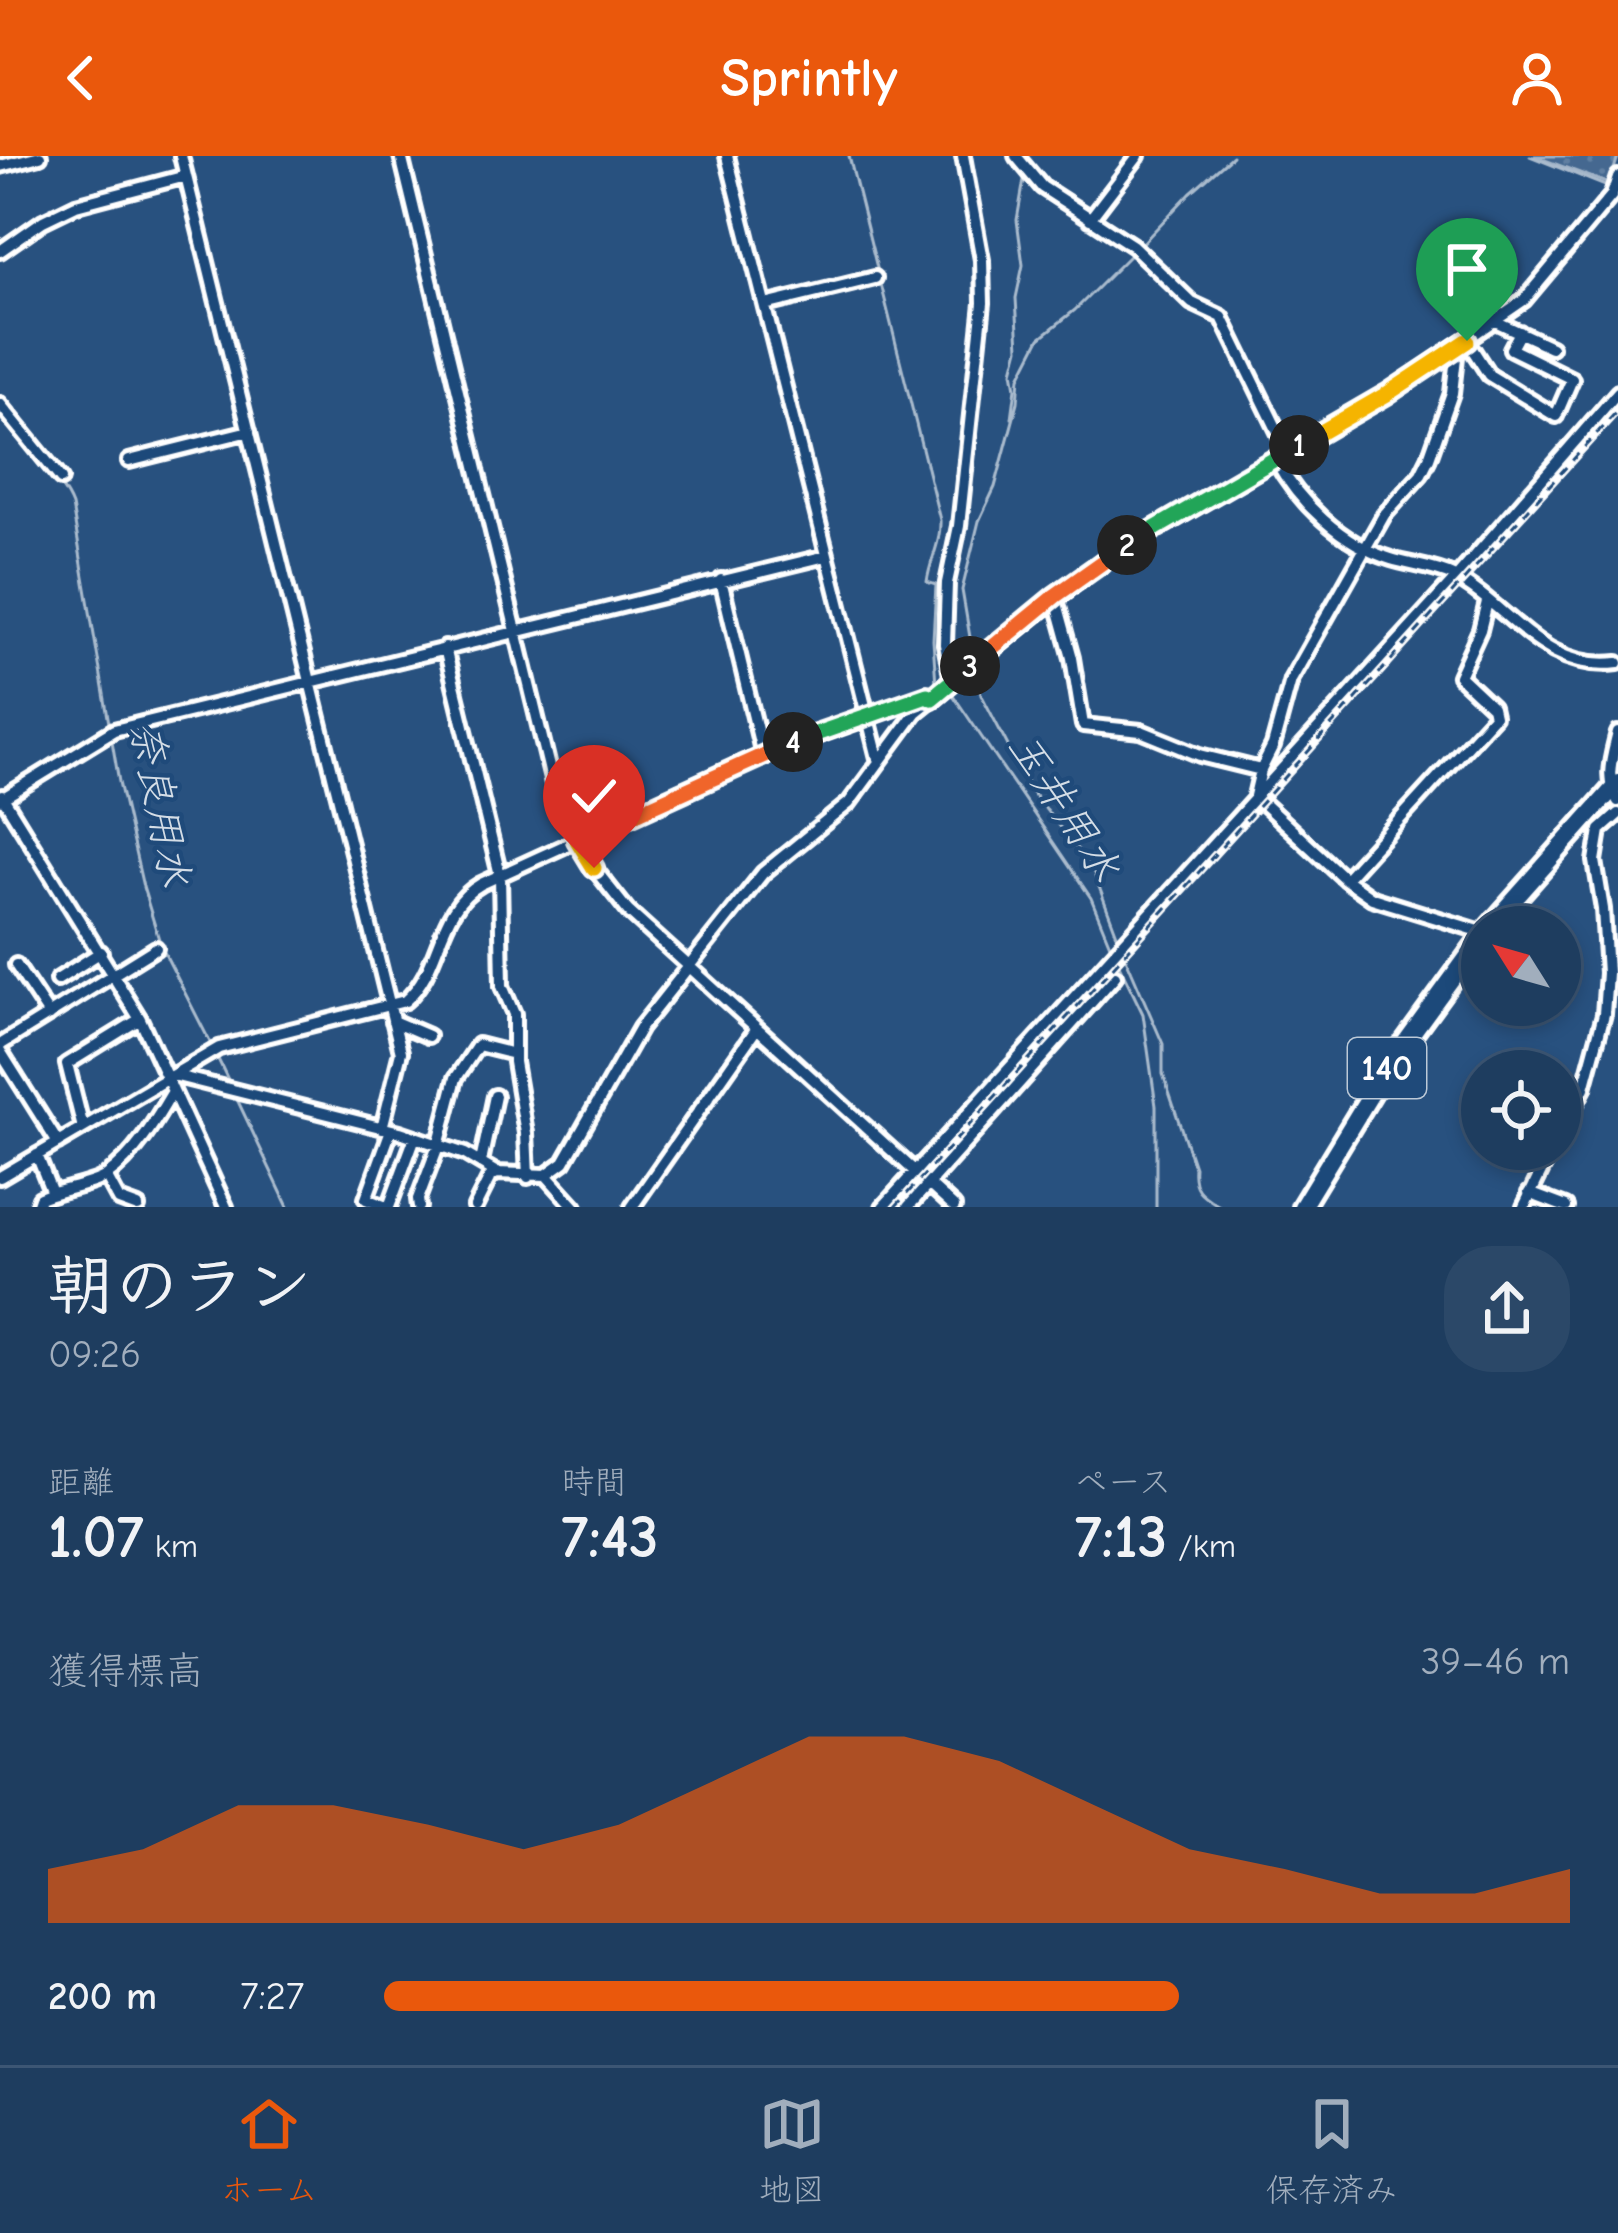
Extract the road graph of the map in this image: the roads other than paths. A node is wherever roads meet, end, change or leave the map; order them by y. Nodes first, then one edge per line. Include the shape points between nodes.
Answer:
1 (40, 156) edge
2 (182, 156) edge
3 (400, 156) edge
4 (727, 156) edge
5 (963, 156) edge
6 (1016, 156) edge
7 (1138, 156) edge
8 (0, 166) edge
9 (186, 176) junction
10 (1618, 177) edge
11 (1090, 219) junction
12 (0, 251) edge
13 (875, 278) dead end
14 (765, 304) junction
15 (1495, 321) junction
16 (1520, 332) junction
17 (1462, 344) junction
18 (1551, 347) dead end
19 (1618, 392) edge
20 (0, 404) edge
21 (249, 431) junction
22 (1288, 452) junction
23 (1275, 459) junction
24 (129, 461) dead end
25 (61, 479) dead end
26 (1364, 549) junction
27 (826, 556) junction
28 (1456, 578) junction
29 (721, 580) junction
30 (1055, 596) junction
31 (1486, 602) junction
32 (518, 631) junction
33 (445, 648) junction
34 (1618, 663) edge
35 (310, 682) junction
36 (944, 688) junction
37 (865, 716) junction
38 (1618, 733) edge
39 (763, 754) junction
40 (879, 762) junction
41 (1261, 770) junction
42 (1255, 796) junction
43 (1, 797) edge
44 (1616, 797) edge
45 (577, 840) junction
46 (500, 875) junction
47 (1345, 879) junction
48 (1510, 906) edge
49 (1520, 906) edge
50 (1461, 927) edge
51 (156, 947) dead end
52 (101, 952) junction
53 (16, 965) dead end
54 (1461, 965) edge
55 (691, 968) junction
56 (115, 973) junction
57 (1612, 975) edge
58 (1115, 976) dead end
59 (1461, 979) edge
60 (57, 980) dead end
61 (389, 1006) junction
62 (49, 1015) junction
63 (140, 1018) junction
64 (393, 1021) junction
65 (757, 1028) junction
66 (428, 1036) dead end
67 (0, 1048) edge
68 (514, 1054) junction
69 (1389, 1071) junction
70 (171, 1081) junction
71 (1581, 1086) edge
72 (495, 1096) dead end
73 (82, 1128) junction
74 (386, 1129) junction
75 (415, 1137) junction
76 (58, 1143) junction
77 (438, 1146) junction
78 (37, 1155) junction
79 (481, 1162) junction
80 (1333, 1162) junction
81 (1541, 1170) edge
82 (915, 1172) junction
83 (497, 1174) junction
84 (546, 1175) junction
85 (106, 1176) junction
86 (0, 1177) edge
87 (527, 1177) junction
88 (928, 1184) junction
89 (52, 1193) junction
90 (1529, 1193) junction
91 (567, 1204) edge
92 (37, 1207) edge
93 (138, 1207) edge
94 (226, 1207) edge
95 (388, 1207) edge
96 (418, 1207) edge
97 (475, 1207) edge
98 (632, 1207) edge
99 (883, 1207) edge
100 (908, 1207) edge
101 (954, 1207) edge
102 (1302, 1207) edge
103 (1312, 1207) edge
104 (1523, 1207) edge
105 (1566, 1207) edge

1 - 8 street
2 - 9 street
3 - 32 street
4 - 14 street
5 - 36 street via 983,303 947,583
6 - 11 street via 1042,187
7 - 11 street
9 - 12 street via 76,205
9 - 21 street
10 - 15 street via 1564,256
11 - 22 street via 1136,249 1192,303 1222,317
13 - 14 street
14 - 27 street
15 - 16 street
15 - 17 street
16 - 17 street via 1511,349 1572,379 1556,416 1490,375
16 - 18 street
17 - 22 street
17 - 26 street via 1429,458
19 - 28 street
20 - 25 street
21 - 24 street
21 - 35 street
22 - 23 street
23 - 26 street via 1306,504
23 - 30 street
26 - 28 street
26 - 41 street via 1291,680
27 - 29 street
27 - 37 street
28 - 31 street
28 - 42 street
29 - 32 street
29 - 39 street
30 - 36 street
30 - 41 street via 1083,725 1141,731
31 - 34 street via 1556,654
31 - 47 street via 1459,676 1494,716
32 - 33 street
32 - 45 street via 555,792
33 - 35 street
33 - 46 street
35 - 43 street via 104,734
35 - 61 street
36 - 37 street
36 - 40 street
37 - 39 street
37 - 40 street
38 - 44 street via 1609,771
39 - 45 street
40 - 55 street via 836,816 763,873
41 - 42 street
42 - 47 street
42 - 82 street
43 - 52 street
44 - 48 highway
44 - 49 highway
44 - 57 street via 1594,861
45 - 46 street
45 - 55 street via 628,911
46 - 61 street via 461,897 426,979
46 - 68 street via 502,986 514,1014
47 - 50 street via 1372,898
51 - 56 street
52 - 56 street
52 - 60 street
53 - 62 street
54 - 69 highway, 140
55 - 65 street
55 - 84 street via 640,1028 564,1162
56 - 62 street
56 - 63 street
57 - 71 street
58 - 88 street
59 - 69 highway, 140
61 - 64 street
61 - 70 street via 214,1050
62 - 67 street
63 - 70 street
63 - 73 street via 67,1064
64 - 66 street
64 - 74 street via 401,1052
65 - 82 street
65 - 98 street
67 - 76 street
68 - 77 street via 478,1045 456,1078
68 - 87 street
69 - 80 highway, 140
70 - 73 street
70 - 74 street
70 - 85 street via 154,1126
70 - 94 street
72 - 79 street
73 - 76 street
74 - 75 street
74 - 95 street via 366,1199
75 - 77 street
75 - 95 street
76 - 78 street
77 - 79 street
77 - 96 street
78 - 86 street
78 - 89 street
79 - 83 street
80 - 102 highway, 140
80 - 103 highway, 140
81 - 90 street
82 - 88 street
82 - 99 street
83 - 87 street
83 - 97 street
84 - 87 street
84 - 91 street
85 - 89 street
85 - 93 street via 119,1200
88 - 100 street
88 - 101 street
89 - 92 street
90 - 104 street
90 - 105 street

